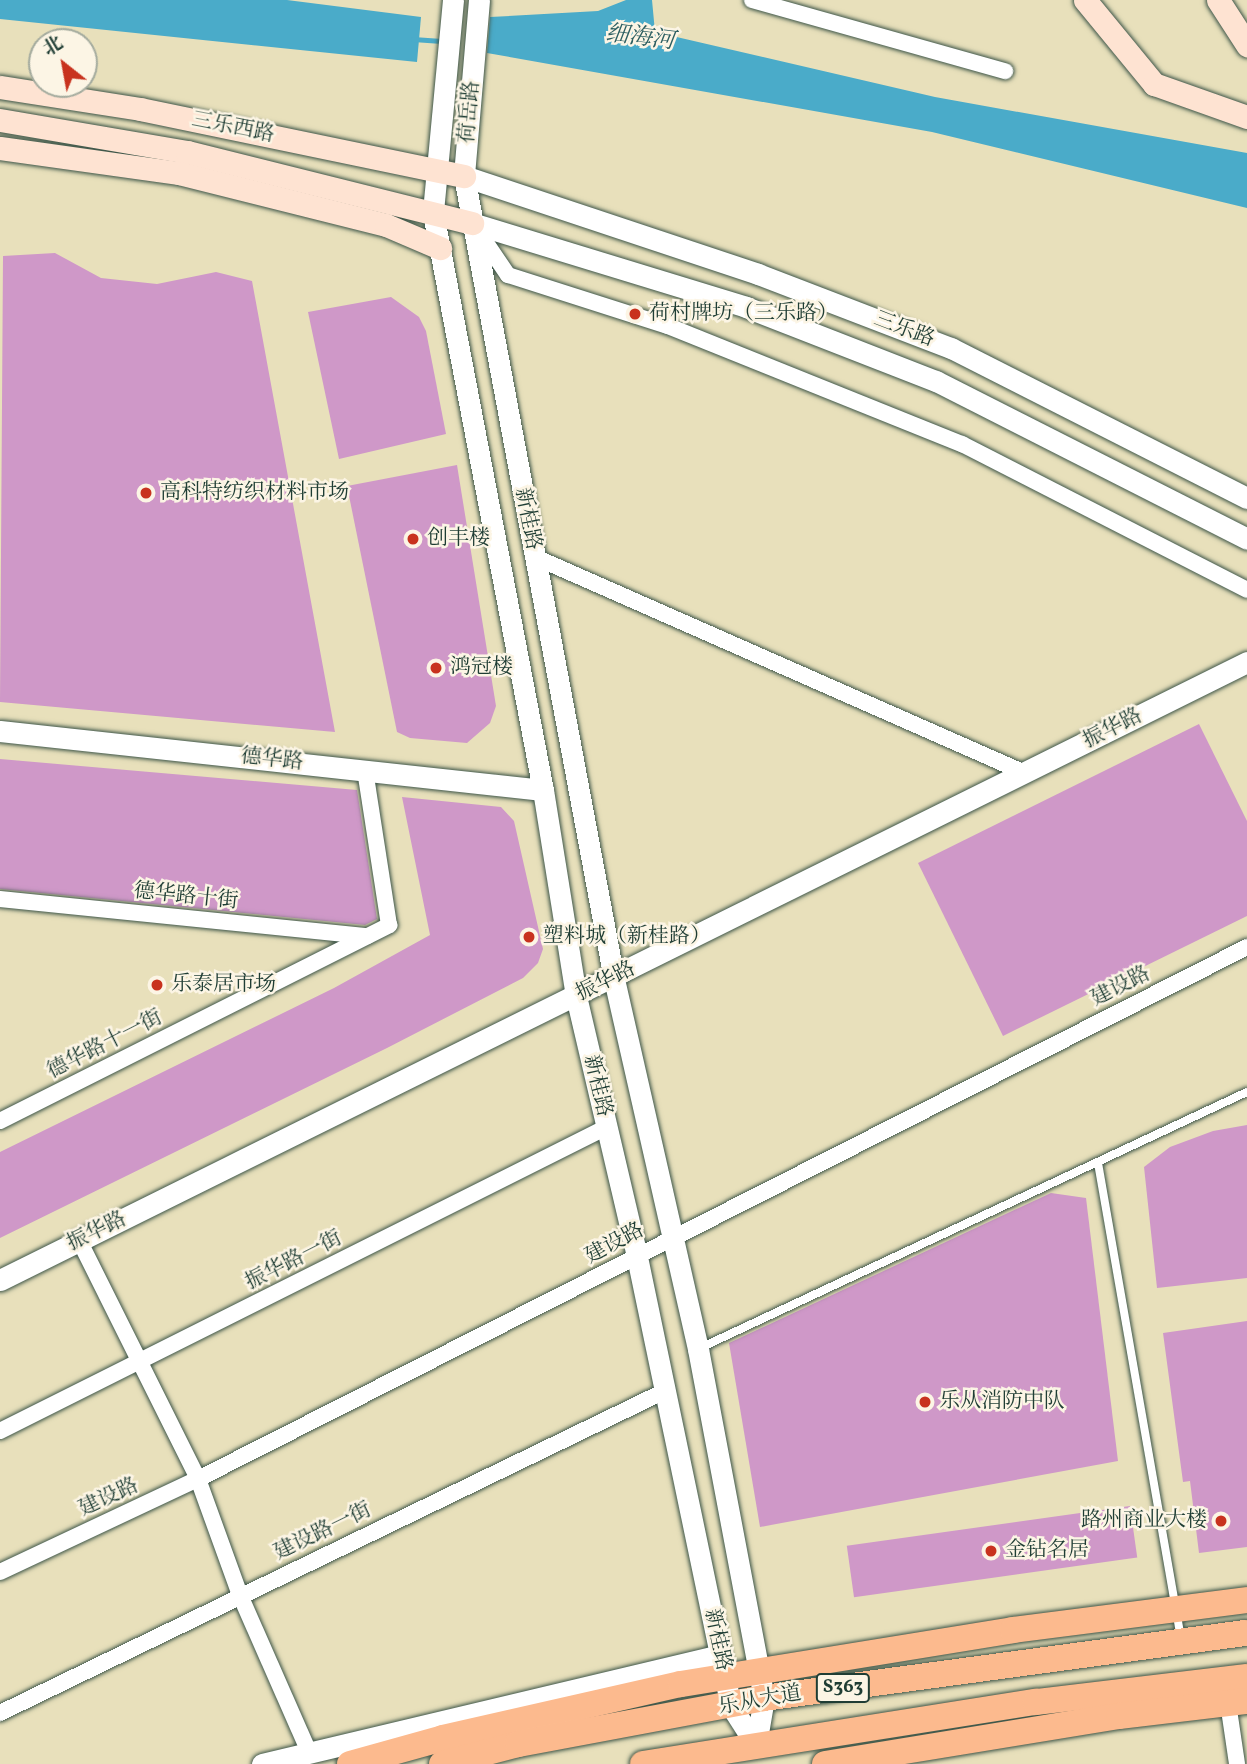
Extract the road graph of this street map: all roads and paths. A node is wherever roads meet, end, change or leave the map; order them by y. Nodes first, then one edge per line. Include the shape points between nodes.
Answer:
1 (453, 0) edge
2 (479, 0) edge
3 (752, 0) edge
4 (1085, 0) edge
5 (1218, 0) edge
6 (1247, 45) edge
7 (1005, 71) dead end
8 (0, 87) edge
9 (1247, 117) edge
10 (0, 120) edge
11 (0, 148) edge
12 (436, 169) junction
13 (464, 176) junction
14 (433, 213) junction
15 (472, 223) junction
16 (440, 248) junction
17 (1247, 498) edge
18 (1247, 539) edge
19 (535, 557) junction
20 (1247, 590) edge
21 (1247, 662) edge
22 (0, 731) edge
23 (365, 770) junction
24 (1025, 773) junction
25 (543, 790) junction
26 (0, 899) edge
27 (367, 936) junction
28 (1247, 947) edge
29 (614, 979) junction
30 (576, 996) junction
31 (1247, 1092) edge
32 (0, 1121) edge
33 (607, 1127) junction
34 (1098, 1163) junction
35 (673, 1236) junction
36 (79, 1240) junction
37 (637, 1257) junction
38 (0, 1280) edge
39 (698, 1349) junction
40 (140, 1361) junction
41 (665, 1391) junction
42 (0, 1432) edge
43 (198, 1479) junction
44 (0, 1572) edge
45 (240, 1595) junction
46 (1247, 1600) edge
47 (1176, 1609) junction
48 (1247, 1633) edge
49 (1182, 1642) junction
50 (722, 1666) junction
51 (762, 1686) junction
52 (1240, 1687) edge
53 (731, 1706) junction
54 (0, 1713) edge
55 (756, 1745) junction
56 (308, 1750) junction
57 (262, 1764) edge
58 (350, 1764) edge
59 (442, 1764) edge
60 (643, 1764) edge
61 (825, 1764) edge
62 (1237, 1764) edge

1 - 12 street, 荷岳路
2 - 13 street, 荷岳路
3 - 7 street
4 - 9 main road via 1154,84
5 - 6 main road
8 - 12 main road, 三乐西路 via 140,109
10 - 14 main road via 187,152
11 - 16 main road via 179,173 386,225
12 - 13 main road, 三乐西路
12 - 14 street, 荷岳路
13 - 15 street, 荷岳路
13 - 17 street, 三乐路 via 758,274 951,348
14 - 15 main road
14 - 16 street, 新桂路
15 - 18 street, 三乐路 via 746,307 936,381
15 - 19 street, 新桂路
15 - 20 street via 508,275 668,326 962,443
16 - 25 street, 新桂路
19 - 24 street
19 - 29 street, 新桂路
21 - 24 street, 振华路
22 - 23 street, 德华路
23 - 25 street, 德华路
23 - 27 street, 德华路十一街 via 389,925
24 - 29 street, 振华路
25 - 30 street, 新桂路
26 - 27 street, 德华路十街
27 - 32 street, 德华路十一街
28 - 35 street, 建设路
29 - 30 street, 振华路
29 - 35 street, 新桂路
30 - 33 street, 新桂路
30 - 36 street, 振华路
31 - 34 lane
33 - 37 street, 新桂路
33 - 40 street, 振华路一街
34 - 39 lane
34 - 47 lane
35 - 37 street, 建设路
35 - 39 street, 新桂路
36 - 38 street, 振华路
36 - 40 street
37 - 41 street, 新桂路
37 - 43 street, 建设路
39 - 51 street, 新桂路
40 - 42 street, 振华路一街
40 - 43 street
41 - 45 street, 建设路一街
41 - 50 street, 新桂路
43 - 44 street, 建设路
43 - 45 street
45 - 54 street, 建设路一街
45 - 56 street
46 - 47 main road
47 - 49 lane
47 - 51 main road via 1013,1630
48 - 49 main road, 乐从大道 / S363
49 - 51 main road, 乐从大道 / S363
50 - 51 main road
50 - 53 street, 新桂路
50 - 56 street
50 - 58 main road
51 - 53 main road, 乐从大道 / S363
51 - 55 street, 新桂路
52 - 55 main road, 乐从大道 / S363 via 1036,1702
52 - 61 main road via 1119,1716
52 - 62 street
53 - 55 street, 新桂路
53 - 59 main road, 乐从大道 / S363 via 518,1744
55 - 60 main road, 乐从大道 / S363
56 - 57 street

